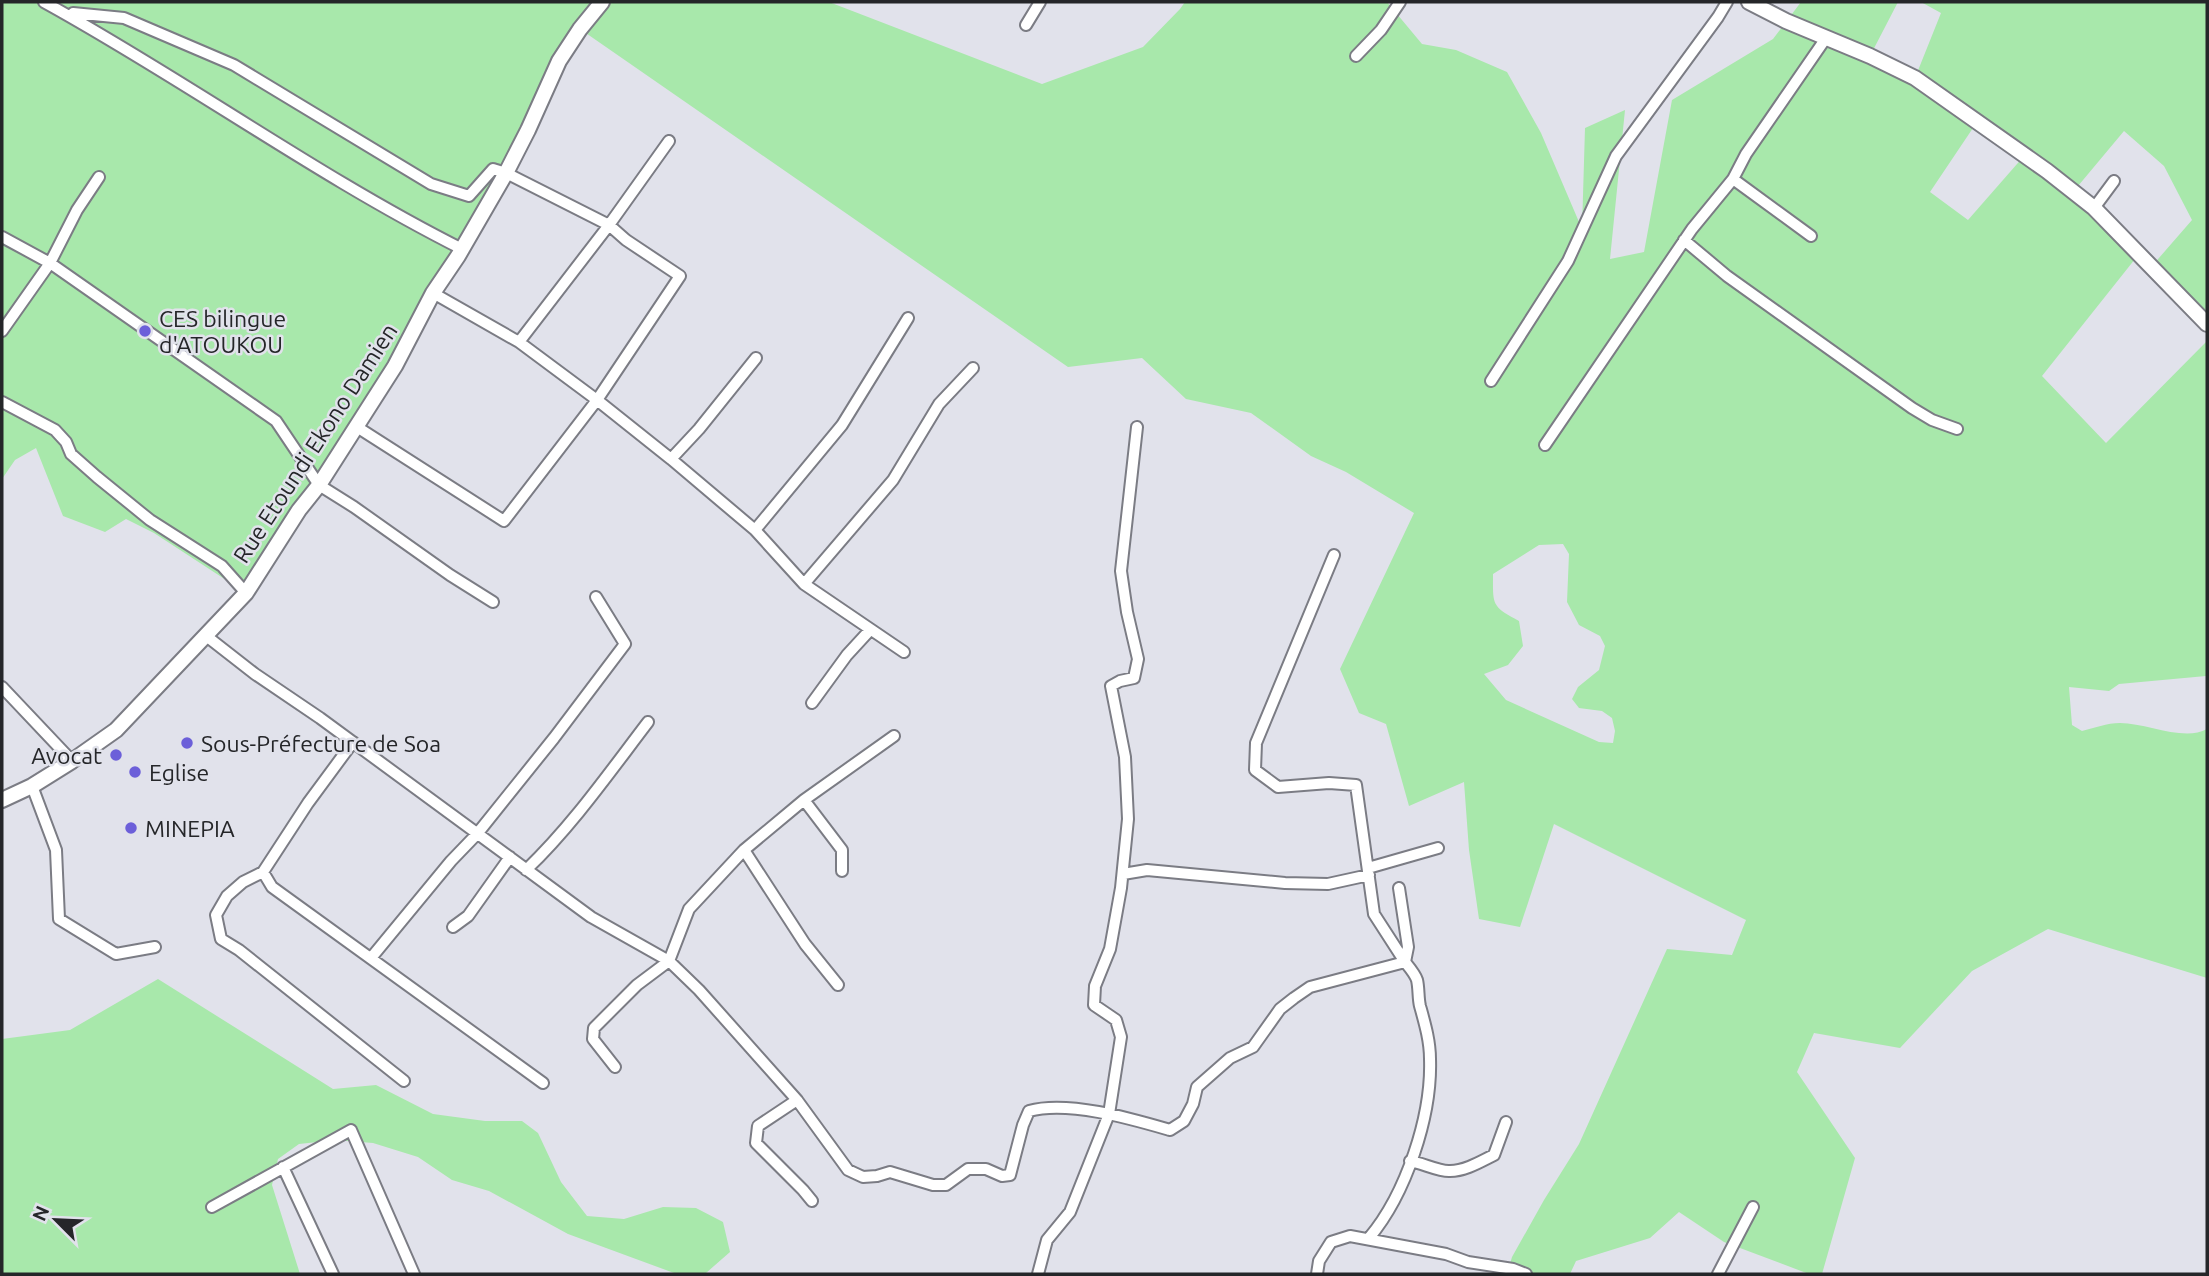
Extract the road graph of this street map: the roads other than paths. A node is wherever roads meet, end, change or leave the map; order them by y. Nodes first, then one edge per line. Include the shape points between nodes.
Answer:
1 (44, 2) edge
2 (603, 2) edge
3 (1040, 2) edge
4 (1400, 2) edge
5 (1727, 2) edge
6 (1749, 2) edge
7 (73, 13) dead end
8 (1026, 24) dead end
9 (1826, 38) junction
10 (1356, 56) dead end
11 (669, 141) dead end
12 (506, 173) junction
13 (99, 177) dead end
14 (1733, 178) junction
15 (2114, 181) dead end
16 (2094, 208) junction
17 (610, 225) junction
18 (1811, 236) dead end
19 (2, 237) edge
20 (1684, 240) junction
21 (462, 249) junction
22 (50, 263) junction
23 (433, 293) junction
24 (908, 317) dead end
25 (2207, 324) edge
26 (2, 331) edge
27 (519, 342) junction
28 (756, 358) dead end
29 (973, 368) dead end
30 (1491, 381) dead end
31 (597, 400) junction
32 (2, 402) edge
33 (357, 427) junction
34 (1137, 427) dead end
35 (1957, 429) dead end
36 (1545, 445) dead end
37 (671, 459) junction
38 (319, 485) junction
39 (755, 530) junction
40 (1334, 555) dead end
41 (804, 584) junction
42 (246, 593) junction
43 (596, 597) dead end
44 (493, 602) dead end
45 (870, 630) junction
46 (205, 635) junction
47 (904, 652) dead end
48 (2, 687) edge
49 (812, 703) dead end
50 (648, 722) dead end
51 (894, 736) dead end
52 (353, 742) junction
53 (72, 761) junction
54 (32, 786) junction
55 (2, 800) edge
56 (804, 800) junction
57 (477, 834) junction
58 (1438, 848) dead end
59 (744, 850) junction
60 (510, 857) junction
61 (526, 870) junction
62 (842, 871) dead end
63 (1368, 871) junction
64 (263, 872) junction
65 (1123, 874) junction
66 (1399, 888) dead end
67 (453, 927) dead end
68 (155, 947) dead end
69 (371, 958) junction
70 (669, 961) junction
71 (1405, 962) junction
72 (838, 985) dead end
73 (615, 1067) dead end
74 (404, 1081) dead end
75 (543, 1083) dead end
76 (797, 1100) junction
77 (1109, 1114) junction
78 (1506, 1122) dead end
79 (1410, 1161) junction
80 (283, 1167) junction
81 (812, 1201) dead end
82 (212, 1207) dead end
83 (1753, 1207) dead end
84 (1381, 1223) junction
85 (1369, 1238) junction
86 (1392, 1243) junction
87 (333, 1274) edge
88 (414, 1274) edge
89 (1038, 1274) edge
90 (1317, 1274) edge
91 (1526, 1274) edge
92 (1718, 1274) edge

1 - 21 street via 342,184
2 - 12 street, Rue Etoundi Ekono Damien via 559,61
3 - 8 street
4 - 10 street
5 - 30 street via 1616,156 1567,261
6 - 9 street
7 - 12 street via 124,18 234,65 431,184 469,196 493,169
9 - 14 street
9 - 16 street via 1915,78
11 - 17 street
12 - 17 street
12 - 21 street, Rue Etoundi Ekono Damien
13 - 22 street
14 - 18 street
14 - 20 street
15 - 16 street
16 - 25 street
17 - 27 street
17 - 31 street via 680,276
19 - 22 street
20 - 35 street via 1912,408
20 - 36 street
21 - 23 street, Rue Etoundi Ekono Damien
22 - 26 street
22 - 38 street via 276,421
23 - 27 street
23 - 33 street, Rue Etoundi Ekono Damien via 396,366
24 - 39 street via 842,425
27 - 31 street
28 - 37 street
29 - 41 street via 939,404 893,480
31 - 33 street via 504,521
31 - 37 street
32 - 42 street via 55,430 71,454 97,477 150,520 222,566
33 - 38 street, Rue Etoundi Ekono Damien
34 - 65 street via 1121,571 1138,659 1134,678 1111,686 1125,757 1128,819
37 - 39 street
38 - 42 street, Rue Etoundi Ekono Damien
38 - 44 street
39 - 41 street
40 - 63 street via 1256,743 1255,770 1278,787 1356,785
41 - 45 street
42 - 46 street, Rue Etoundi Ekono Damien
43 - 57 street via 625,645
45 - 47 street
45 - 49 street
46 - 52 street
46 - 53 street, Rue Etoundi Ekono Damien via 116,730
48 - 53 street
50 - 61 street via 584,807
51 - 56 street
52 - 57 street
52 - 64 street
53 - 54 street, Rue Etoundi Ekono Damien
54 - 55 street, Rue Etoundi Ekono Damien
54 - 68 street via 56,850 59,919 116,954
56 - 59 street
56 - 62 street via 842,850
57 - 60 street
57 - 69 street
58 - 63 street
59 - 70 street via 689,909
59 - 72 street via 805,944
60 - 61 street
60 - 67 street via 468,916
61 - 70 street via 591,917
63 - 65 street via 1328,884 1147,870
63 - 71 street via 1374,914
64 - 69 street via 272,887
64 - 74 street via 227,896 216,915 221,939
65 - 77 street via 1110,949 1094,1005 1116,1020 1121,1037
66 - 71 street via 1408,947
69 - 75 street
70 - 73 street via 594,1028 593,1038
70 - 76 street
71 - 77 street via 1310,987 1294,998 1280,1009 1253,1046 1230,1058 1197,1087 1184,1121 1171,1130
71 - 79 street via 1417,978 1430,1058 1430,1089
76 - 77 street via 848,1170 863,1177 890,1172 933,1185 946,1185 968,1168 1010,1175 1029,1111 1044,1107
76 - 81 street via 758,1126 756,1143
77 - 89 street via 1070,1212 1047,1240
78 - 79 street via 1494,1155 1470,1167 1448,1172
79 - 84 street via 1407,1178
80 - 82 street
80 - 87 street
80 - 88 street via 351,1130
83 - 92 street
84 - 85 street
84 - 86 street
85 - 86 street
85 - 90 street via 1350,1236 1331,1242
86 - 91 street

